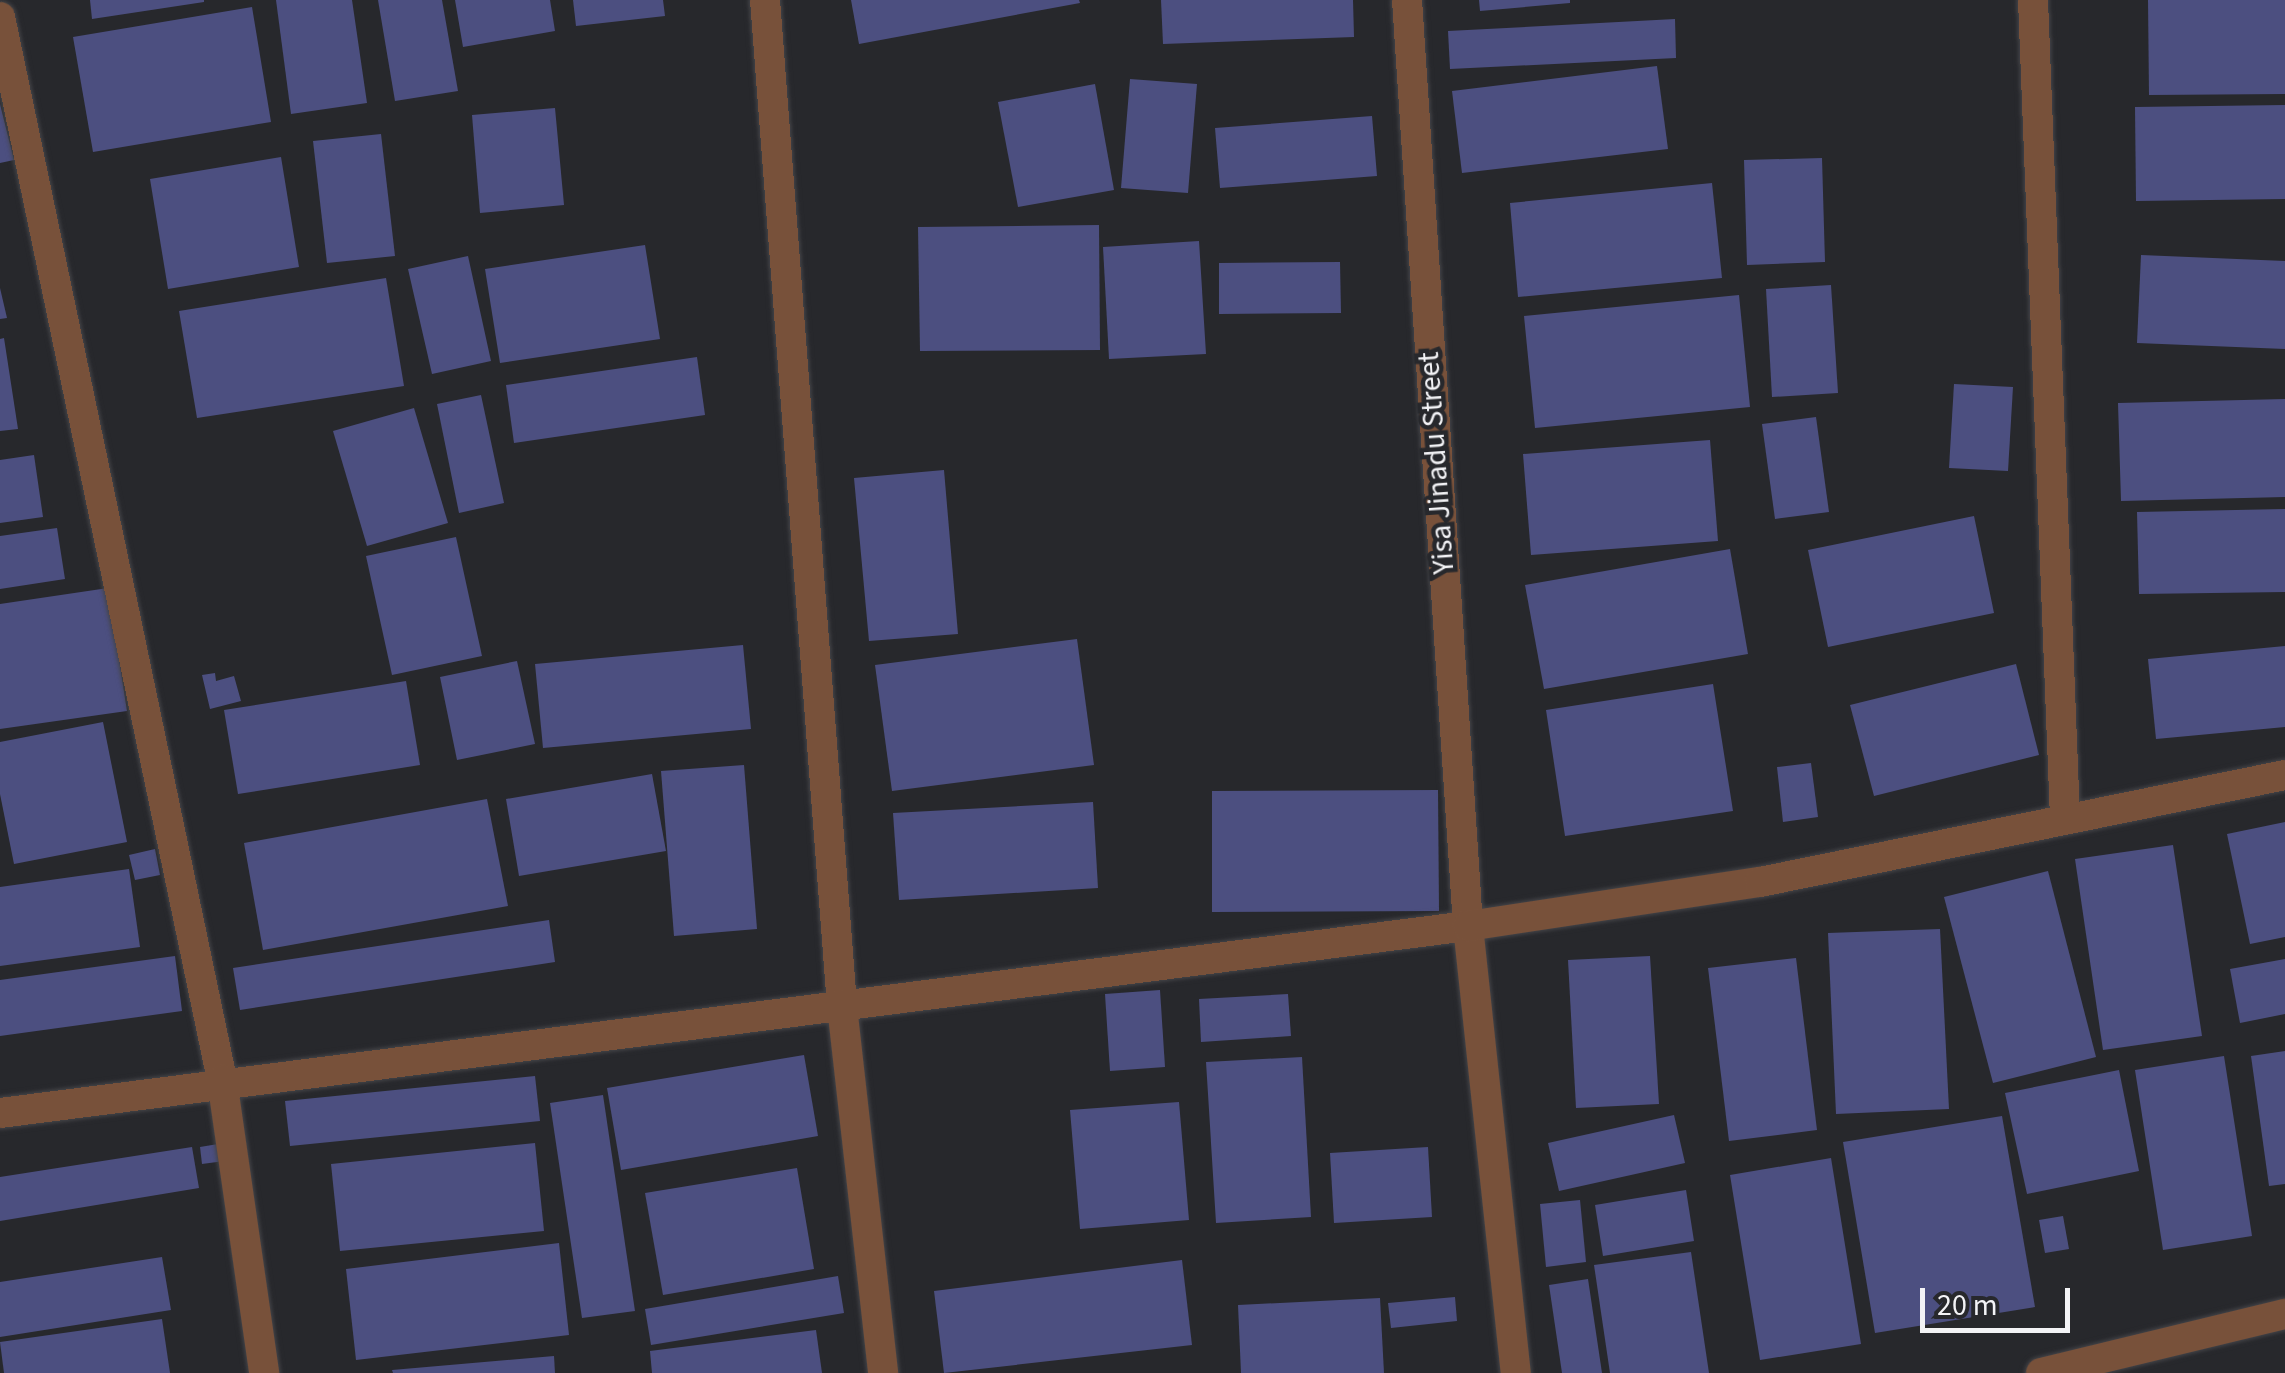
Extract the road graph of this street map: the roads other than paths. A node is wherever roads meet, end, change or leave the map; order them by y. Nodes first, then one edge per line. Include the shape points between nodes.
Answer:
1 (764, 0) edge
2 (1408, 0) edge
3 (2034, 0) edge
4 (0, 17) edge
5 (2285, 776) edge
6 (2065, 818) junction
7 (1468, 926) junction
8 (842, 1006) junction
9 (222, 1080) junction
10 (0, 1113) edge
11 (2285, 1314) edge
12 (264, 1373) edge
13 (882, 1373) edge
14 (1516, 1373) edge
15 (2041, 1373) edge

1 - 8 street
2 - 7 street, Yisa Jinadu Street
3 - 6 street
4 - 9 street
5 - 6 street
6 - 7 street via 1760,882
7 - 8 street
7 - 14 street, Yisa Jinadu Street
8 - 9 street
8 - 13 street
9 - 10 street
9 - 12 street
11 - 15 street

